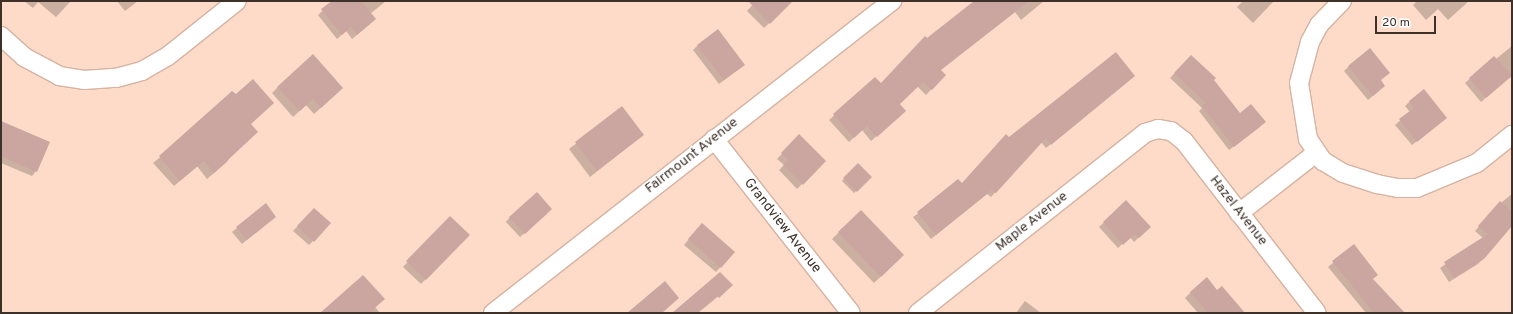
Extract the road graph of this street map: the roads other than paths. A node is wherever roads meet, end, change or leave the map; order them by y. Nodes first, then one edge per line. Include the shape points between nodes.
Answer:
1 (237, 1) edge
2 (892, 1) edge
3 (1342, 1) edge
4 (1, 36) edge
5 (1147, 133) joint
6 (1512, 135) edge
7 (714, 139) junction
8 (1316, 153) junction
9 (1240, 213) junction
10 (493, 313) edge
11 (851, 313) edge
12 (918, 313) edge
13 (1317, 313) edge

1 - 4 street via 168,56 142,71 116,78 84,80 59,76 24,58
2 - 7 street, Fairmount Avenue
3 - 8 street via 1316,31 1303,60 1299,83 1308,139
5 - 9 street, Hazel Avenue via 1158,129 1177,135
5 - 12 street, Maple Avenue
6 - 8 street via 1477,162 1417,188 1378,184 1343,173
7 - 10 street, Fairmount Avenue
7 - 11 street, Grandview Avenue
8 - 9 street
9 - 13 street, Hazel Avenue

